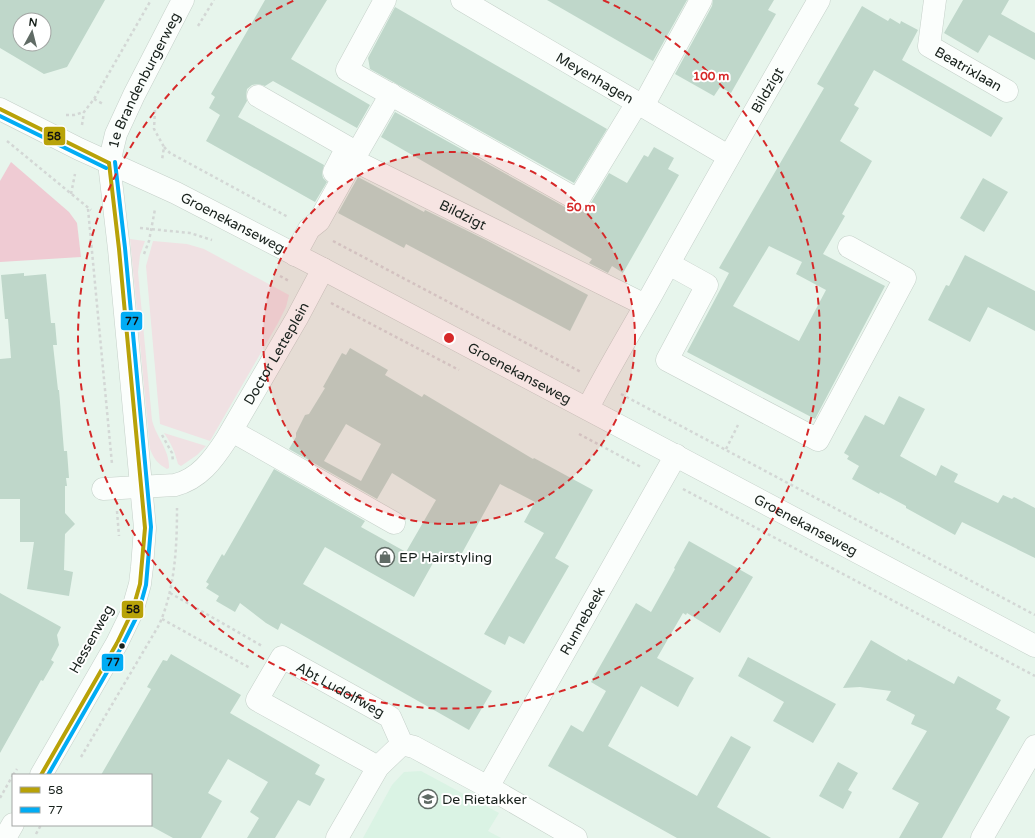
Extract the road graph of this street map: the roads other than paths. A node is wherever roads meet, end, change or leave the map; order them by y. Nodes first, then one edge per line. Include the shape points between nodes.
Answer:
1 (183, 0) edge
2 (385, 0) edge
3 (462, 0) edge
4 (701, 0) edge
5 (819, 0) edge
6 (935, 0) edge
7 (1007, 91) dead end
8 (391, 94) junction
9 (258, 96) dead end
10 (640, 105) junction
11 (0, 109) edge
12 (728, 156) junction
13 (353, 160) junction
14 (109, 163) junction
15 (309, 229) junction
16 (849, 247) dead end
17 (295, 255) junction
18 (668, 264) junction
19 (323, 269) junction
20 (646, 305) junction
21 (588, 408) junction
22 (232, 431) junction
23 (676, 455) junction
24 (141, 487) junction
25 (109, 489) road end
26 (394, 523) dead end
27 (1035, 646) edge
28 (402, 744) junction
29 (1035, 746) edge
30 (378, 767) junction
31 (42, 774) edge
32 (488, 787) junction
33 (12, 826) edge
34 (5, 838) edge
35 (337, 838) edge
36 (576, 838) edge
37 (982, 838) edge

1 - 14 street, 1e Brandenburgerweg via 116,134
2 - 8 street via 346,70
3 - 10 street, Meyenhagen
4 - 10 street
5 - 12 street, Bildzigt
6 - 7 street, Beatrixlaan via 928,46
8 - 10 street via 578,200
8 - 13 street
9 - 15 street via 347,147 309,216
10 - 12 street, Meyenhagen
11 - 14 street, Groenekanseweg
12 - 18 street, Bildzigt
13 - 15 street via 320,221
13 - 20 street, Bildzigt
14 - 17 street, Groenekanseweg via 158,185
14 - 24 street
15 - 17 street
16 - 18 street via 905,278 818,440 666,360 706,284
17 - 19 street, Groenekanseweg
18 - 20 street, Bildzigt
19 - 21 street, Groenekanseweg
19 - 22 street, Doctor Letteplein
20 - 21 street, Bildzigt
21 - 23 street, Groenekanseweg
22 - 24 street, Doctor Letteplein via 200,472 181,483
22 - 26 street
23 - 27 street, Groenekanseweg
23 - 32 street, Runnebeek
24 - 25 street, Doctor Letteplein
24 - 31 street, Hessenweg via 145,528 144,554 140,584 132,612 118,643
28 - 30 street
28 - 30 street, Abt Ludolfweg via 390,717 282,657 257,700
28 - 32 street via 414,747
29 - 37 street
30 - 35 street
32 - 36 street
33 - 34 street

